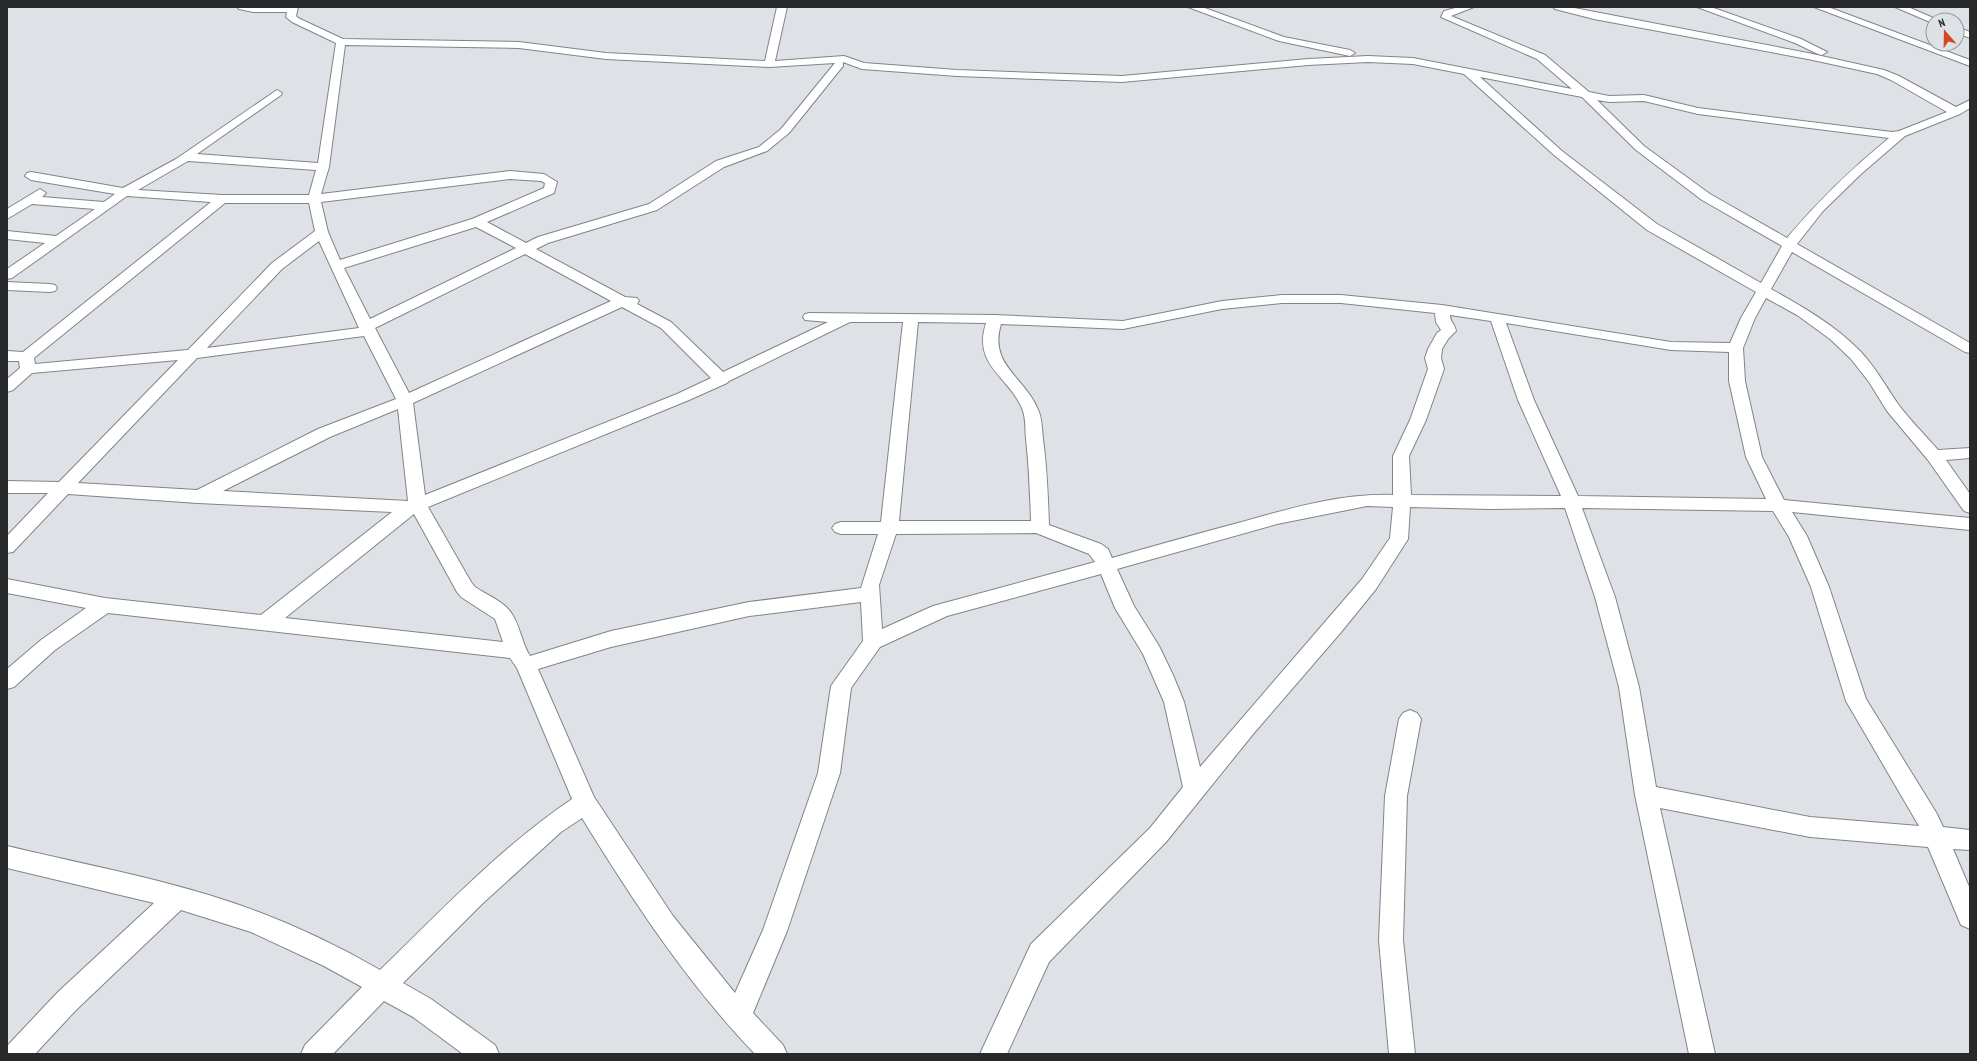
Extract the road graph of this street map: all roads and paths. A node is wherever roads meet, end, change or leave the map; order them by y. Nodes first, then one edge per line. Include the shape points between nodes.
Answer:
1 (242, 7) edge
2 (782, 7) edge
3 (1193, 7) edge
4 (1469, 7) edge
5 (1558, 7) edge
6 (1702, 7) edge
7 (1819, 7) edge
8 (1900, 7) edge
9 (292, 8) edge
10 (1925, 17) edge
11 (341, 42) junction
12 (1819, 59) junction
13 (1390, 60) junction
14 (814, 61) junction
15 (1970, 63) edge
16 (769, 64) junction
17 (839, 64) junction
18 (862, 66) junction
19 (1466, 70) junction
20 (277, 93) dead end
21 (1585, 94) junction
22 (1970, 103) edge
23 (1956, 112) junction
24 (1901, 134) junction
25 (186, 157) junction
26 (323, 167) junction
27 (31, 176) dead end
28 (59, 181) junction
29 (125, 192) junction
30 (222, 199) junction
31 (314, 199) junction
32 (25, 203) junction
33 (107, 206) junction
34 (7, 207) edge
35 (7, 215) edge
36 (478, 222) junction
37 (322, 232) junction
38 (7, 235) edge
39 (59, 240) junction
40 (1789, 245) junction
41 (525, 248) junction
42 (336, 266) junction
43 (7, 275) edge
44 (7, 286) edge
45 (50, 288) dead end
46 (1762, 290) junction
47 (628, 301) junction
48 (1442, 309) junction
49 (810, 317) dead end
50 (848, 318) junction
51 (911, 318) junction
52 (1498, 318) junction
53 (995, 319) junction
54 (367, 329) junction
55 (1736, 348) junction
56 (1970, 349) edge
57 (192, 354) junction
58 (7, 356) edge
59 (27, 363) junction
60 (722, 380) junction
61 (7, 387) edge
62 (405, 402) junction
63 (1970, 453) edge
64 (1934, 456) junction
65 (7, 487) edge
66 (65, 488) junction
67 (198, 497) junction
68 (1402, 502) junction
69 (1572, 502) junction
70 (414, 505) junction
71 (1778, 505) junction
72 (1970, 506) edge
73 (1970, 524) edge
74 (889, 527) junction
75 (1041, 527) junction
76 (841, 528) dead end
77 (7, 547) edge
78 (1106, 566) junction
79 (7, 586) edge
80 (869, 594) junction
81 (105, 605) junction
82 (265, 623) junction
83 (873, 642) junction
84 (521, 658) junction
85 (7, 681) edge
86 (1410, 719) dead end
87 (1196, 790) junction
88 (1646, 794) junction
89 (585, 803) junction
90 (1935, 837) junction
91 (1970, 840) edge
92 (7, 857) edge
93 (177, 897) junction
94 (1970, 917) edge
95 (382, 985) junction
96 (738, 1017) junction
97 (17, 1054) edge
98 (314, 1054) edge
99 (486, 1054) edge
100 (774, 1054) edge
101 (992, 1054) edge
102 (1402, 1054) edge
103 (1702, 1054) edge

1 - 9 street
2 - 16 street
3 - 13 street via 1282,39
4 - 21 street via 1447,13 1446,17 1534,53
5 - 12 street
6 - 12 street via 1822,51
7 - 15 street
8 - 10 street
9 - 11 street via 291,17 294,20
11 - 16 street via 519,45 606,56
11 - 26 street
12 - 23 street via 1880,72
13 - 18 street via 1308,62 1122,79 950,73
13 - 19 street via 1413,61
14 - 16 street
14 - 17 street
14 - 18 street via 844,59
17 - 18 street
17 - 41 street via 784,131 763,149 720,164 653,207 567,232
19 - 21 street
19 - 46 street via 1558,153 1652,226
20 - 25 street
21 - 24 street via 1617,100 1644,98 1698,111 1869,133
21 - 40 street via 1640,148 1706,197
22 - 23 street
23 - 24 street
24 - 40 street via 1857,171 1819,208
25 - 26 street
25 - 29 street
26 - 31 street
27 - 28 street
28 - 29 street
28 - 32 street
29 - 30 street
29 - 33 street
30 - 31 street
30 - 59 street
31 - 36 street via 498,176 544,178 551,182 550,190 544,194
31 - 37 street
32 - 33 street
32 - 34 street
32 - 35 street
33 - 39 street
36 - 41 street
36 - 42 street
37 - 42 street
37 - 57 street via 276,266
38 - 39 street
39 - 43 street
40 - 46 street
40 - 56 street
41 - 47 street
41 - 54 street
42 - 54 street
44 - 45 street
46 - 55 street
46 - 64 street via 1802,312 1835,336 1875,380 1893,408
47 - 60 street via 666,325
47 - 62 street
48 - 52 street
48 - 53 street via 1352,299 1282,299 1222,305 1123,325
48 - 68 street via 1443,322 1449,332 1442,336 1435,349 1436,369 1402,456
49 - 50 street
50 - 51 street
50 - 60 street
51 - 53 street
51 - 74 street
52 - 55 street via 1671,346
52 - 69 street via 1526,400
53 - 75 street via 989,334 990,352 1031,413 1038,458
54 - 57 street
54 - 62 street
55 - 71 street via 1737,381 1754,457
57 - 59 street
57 - 66 street
58 - 59 street
59 - 61 street
60 - 70 street
62 - 67 street via 324,433
62 - 70 street
63 - 64 street
64 - 72 street
65 - 66 street
66 - 67 street
66 - 77 street
67 - 70 street
68 - 69 street
68 - 78 street via 1367,500 1277,518
68 - 87 street via 1399,539 1369,584
69 - 71 street
69 - 88 street via 1605,597 1629,687
70 - 82 street
70 - 84 street via 468,592 502,614
71 - 73 street
71 - 90 street via 1798,536 1820,588 1856,701 1929,821
74 - 75 street
74 - 76 street
74 - 80 street
75 - 78 street via 1095,549 1101,554
78 - 83 street via 951,607
78 - 87 street via 1125,608 1163,674 1174,702
79 - 81 street
80 - 83 street
80 - 84 street via 749,609
81 - 82 street
81 - 85 street via 48,645
82 - 84 street
83 - 96 street via 841,686 829,773 775,931
84 - 89 street
86 - 102 street via 1396,796 1391,940
87 - 101 street via 1158,835 1040,953
88 - 90 street via 1810,827
88 - 103 street
89 - 95 street via 553,825 473,896
89 - 96 street via 634,882 664,924
90 - 91 street
90 - 94 street
92 - 93 street
93 - 95 street via 255,922 333,957
93 - 97 street via 67,1001
95 - 98 street
95 - 99 street via 422,1008
96 - 100 street

